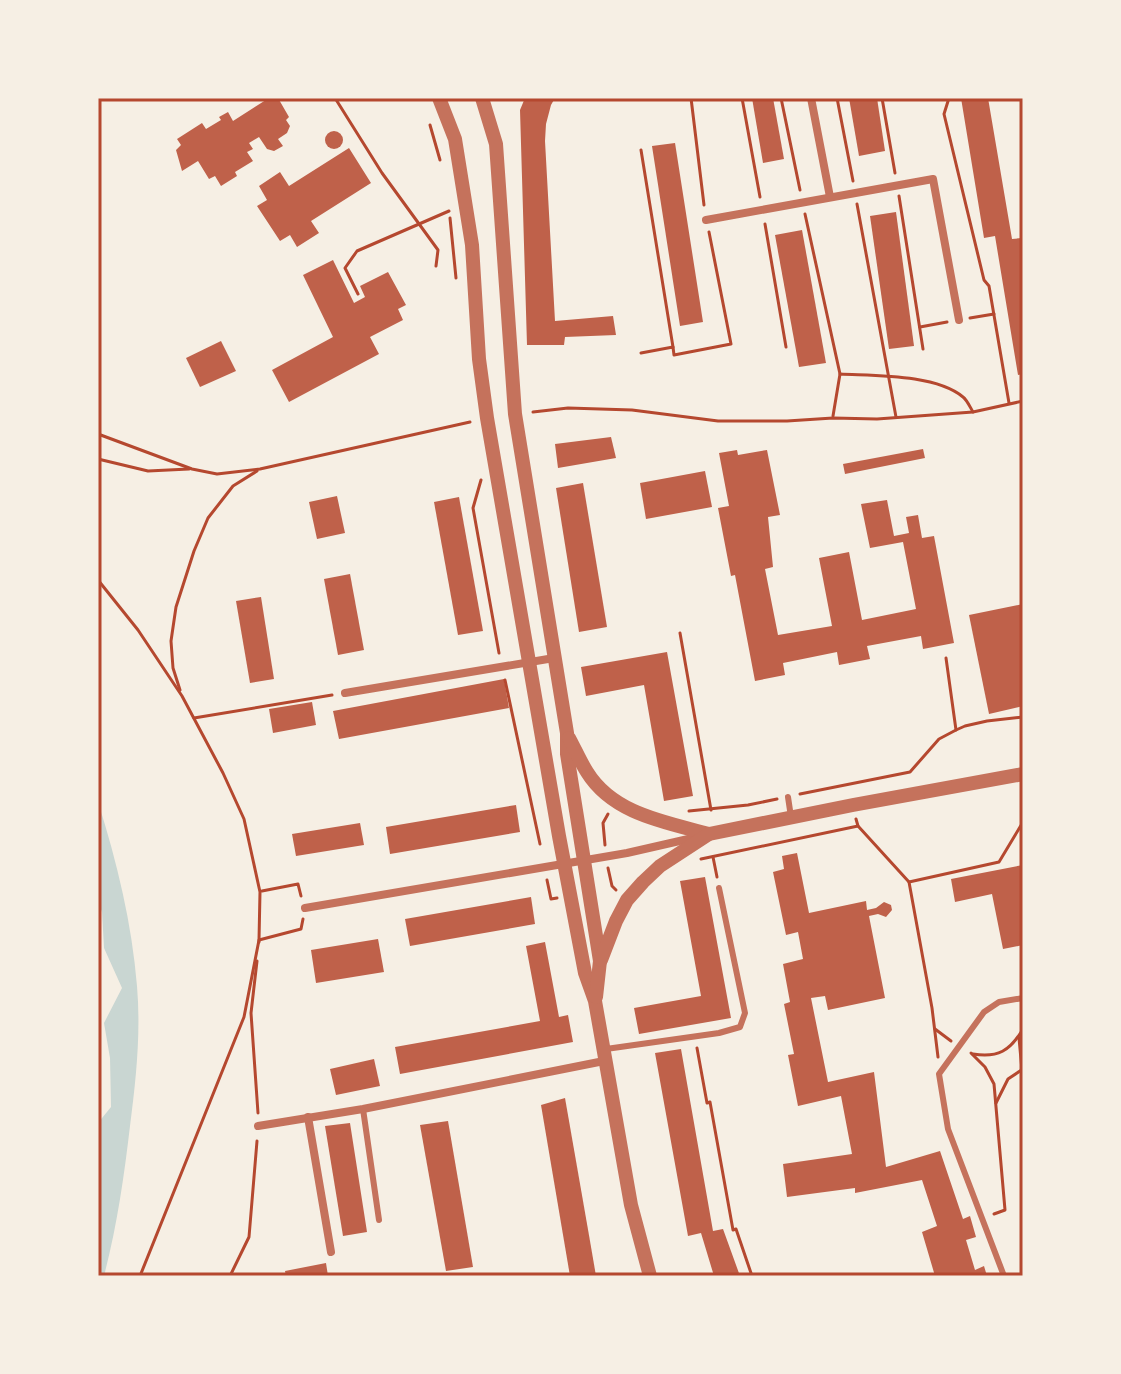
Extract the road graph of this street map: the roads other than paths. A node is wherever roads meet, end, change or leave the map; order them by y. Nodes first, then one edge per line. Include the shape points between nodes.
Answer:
1 (439, 98) edge
2 (482, 98) edge
3 (811, 98) edge
4 (830, 197) junction
5 (706, 220) road end
6 (959, 320) dead end
7 (554, 658) junction
8 (530, 662) junction
9 (345, 693) road end
10 (567, 733) junction
11 (1023, 774) edge
12 (788, 797) road end
13 (791, 817) junction
14 (709, 834) junction
15 (584, 861) junction
16 (565, 864) junction
17 (719, 888) road end
18 (305, 908) road end
19 (600, 961) junction
20 (1023, 998) edge
21 (595, 1001) junction
22 (603, 1055) junction
23 (363, 1109) junction
24 (308, 1117) junction
25 (258, 1126) road end
26 (379, 1220) dead end
27 (331, 1252) dead end
28 (650, 1276) edge
29 (1004, 1276) edge

1 - 8 street via 455,139 470,231 487,418
2 - 7 street via 496,144 515,414
3 - 4 street
4 - 5 street
4 - 6 street via 933,179
7 - 8 street
7 - 10 street
8 - 9 street
8 - 16 street
10 - 14 street via 588,773 614,801 646,817
10 - 15 street
11 - 13 street
12 - 13 lane
13 - 14 street
14 - 15 street
14 - 19 street via 660,866 627,900
15 - 16 street
15 - 19 street
16 - 18 street
16 - 21 street
17 - 22 lane via 745,1013 740,1027
19 - 21 street
20 - 29 lane via 999,1002 984,1012 939,1074 948,1129
21 - 22 street
22 - 23 street
22 - 28 street
23 - 24 street
23 - 26 lane
24 - 25 street
24 - 27 street

